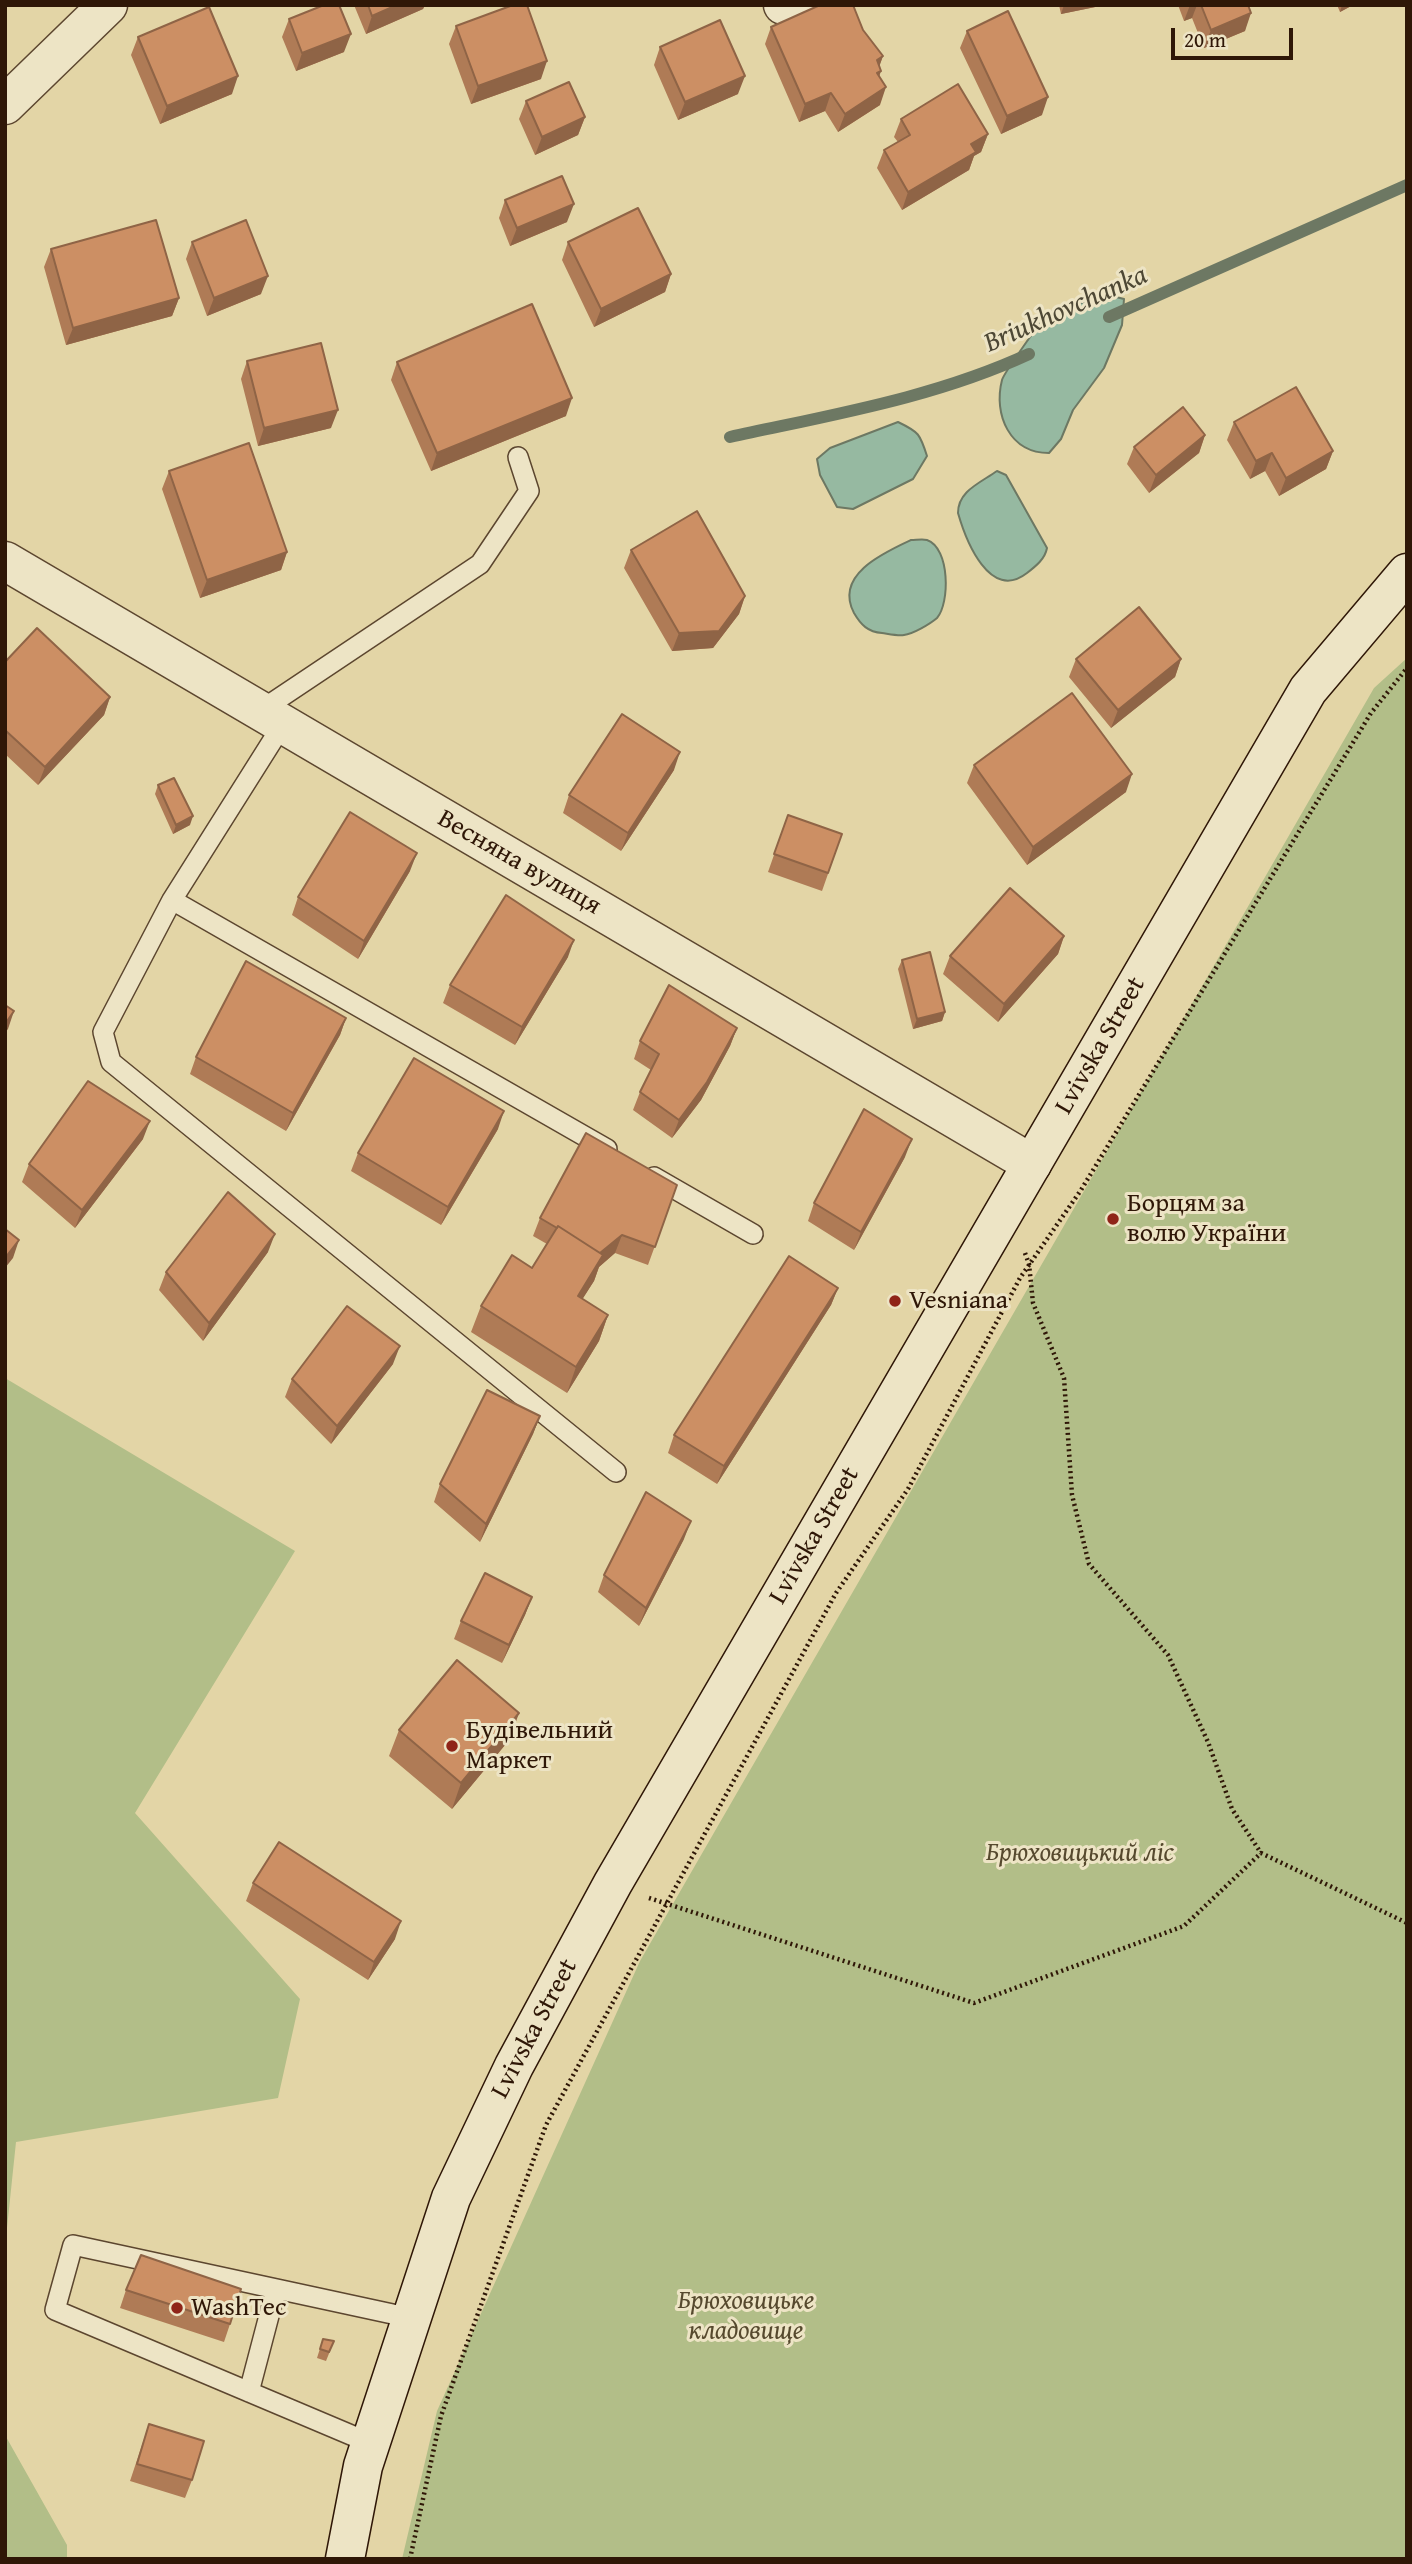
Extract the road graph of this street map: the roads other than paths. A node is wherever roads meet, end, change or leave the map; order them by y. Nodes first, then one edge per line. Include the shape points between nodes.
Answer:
1 (108, 5) edge
2 (783, 5) edge
3 (797, 5) edge
4 (5, 106) edge
5 (518, 457) dead end
6 (5, 561) edge
7 (1407, 573) edge
8 (271, 718) junction
9 (172, 900) junction
10 (1032, 1164) junction
11 (753, 1234) dead end
12 (616, 1472) dead end
13 (276, 2288) junction
14 (411, 2318) junction
15 (249, 2392) junction
16 (370, 2443) junction
17 (345, 2559) edge

1 - 4 main road
2 - 3 main road
5 - 8 lane via 529,491 480,564
6 - 8 main road, Весняна вулиця
7 - 10 main road, Lvivska Street via 1308,690
8 - 9 lane
8 - 10 main road, Весняна вулиця
9 - 11 lane
9 - 12 lane via 103,1032 111,1062
10 - 14 main road, Lvivska Street via 613,1883 514,2066 451,2198
13 - 14 lane
13 - 15 lane
13 - 15 lane via 73,2245 55,2310
14 - 16 main road, Lvivska Street
15 - 16 lane
16 - 17 main road, Lvivska Street

